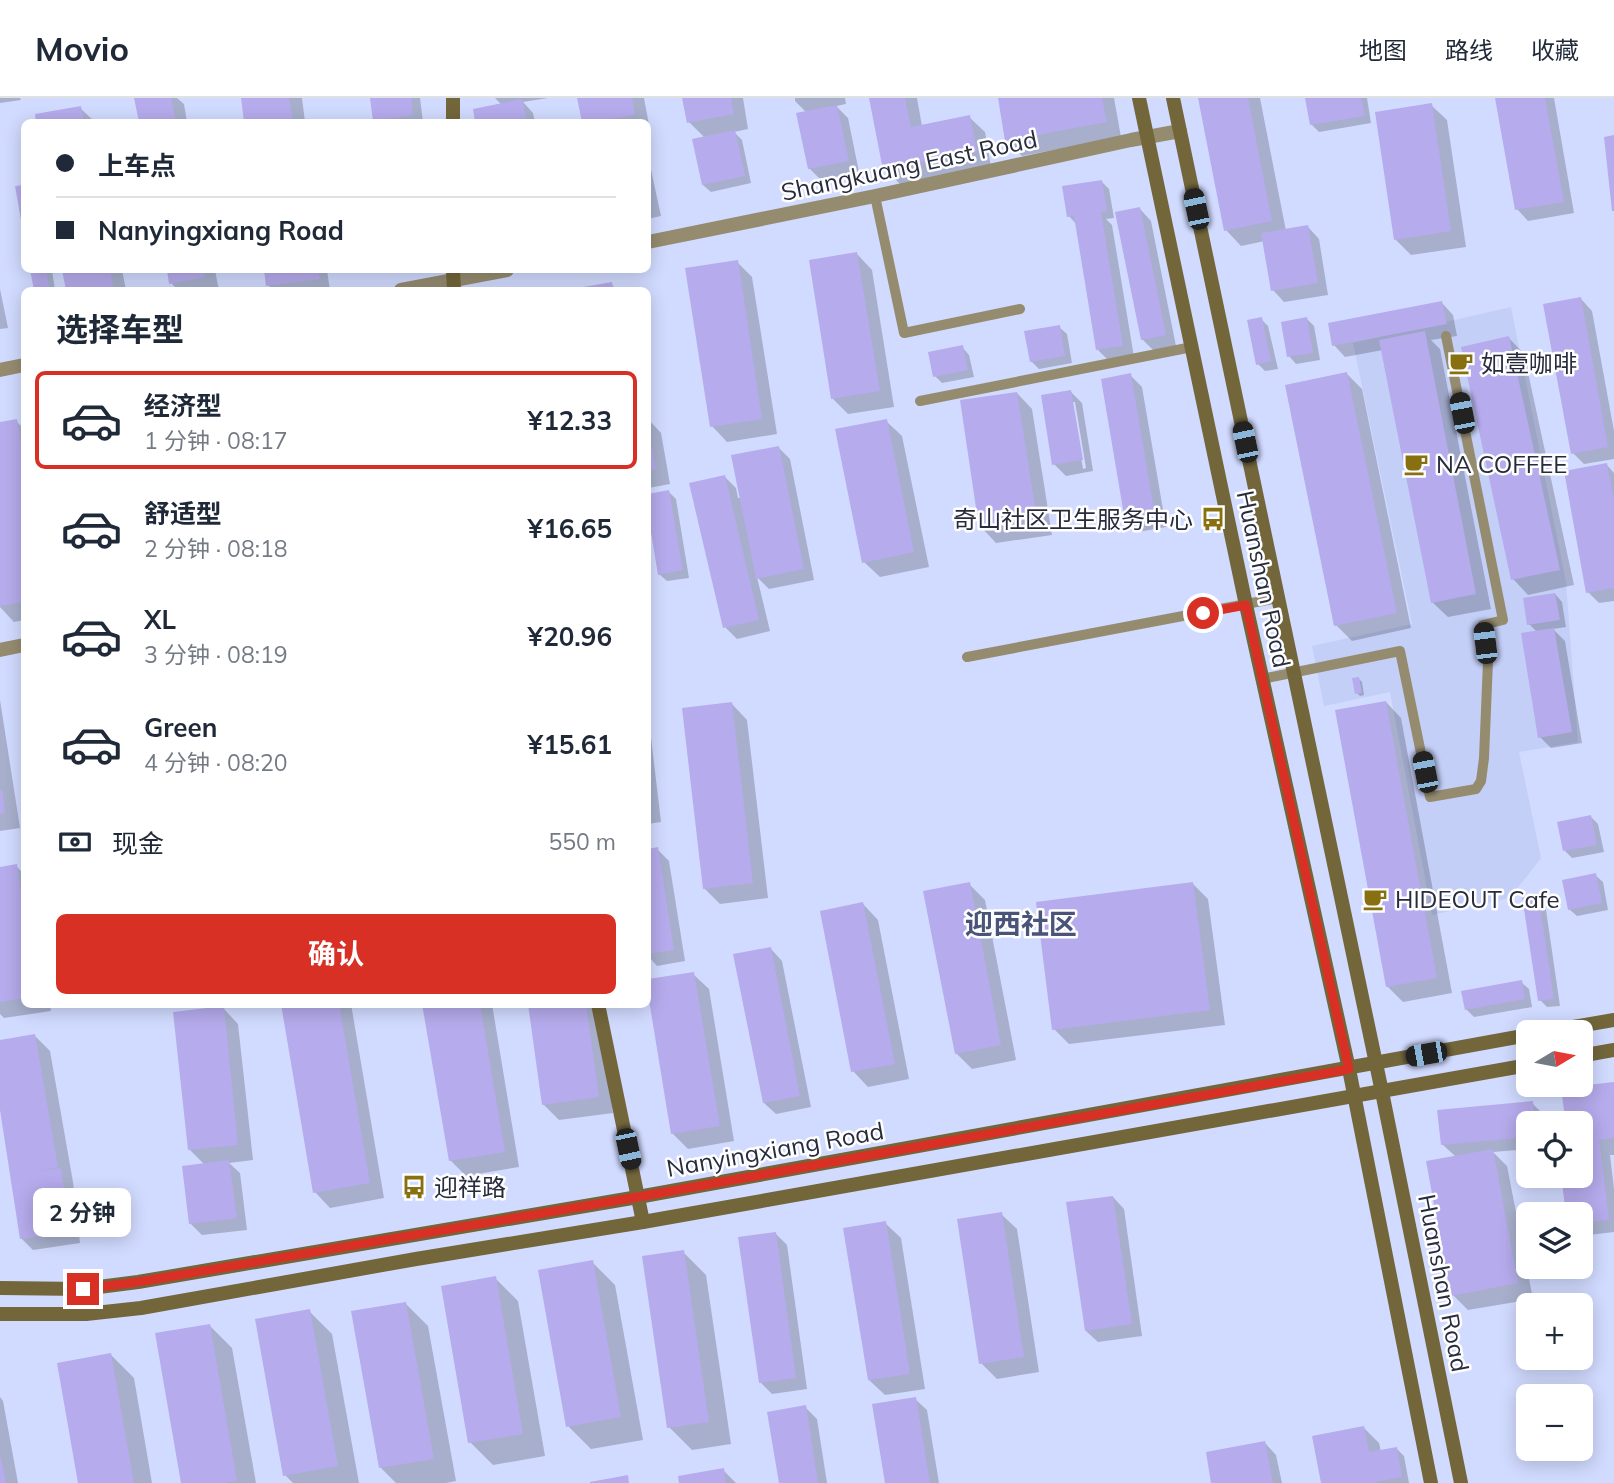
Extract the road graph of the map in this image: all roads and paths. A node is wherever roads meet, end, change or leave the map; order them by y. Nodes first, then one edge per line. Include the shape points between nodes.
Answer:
1 (453, 98) edge
2 (1139, 98) edge
3 (1173, 98) edge
4 (453, 119) edge
5 (1180, 131) junction
6 (1147, 137) junction
7 (875, 197) junction
8 (651, 241) edge
9 (491, 273) edge
10 (453, 280) edge
11 (417, 287) edge
12 (1020, 309) dead end
13 (1446, 336) dead end
14 (1192, 347) junction
15 (21, 366) edge
16 (0, 370) edge
17 (920, 401) dead end
18 (1278, 598) junction
19 (1246, 605) junction
20 (21, 646) edge
21 (0, 650) edge
22 (967, 657) dead end
23 (1293, 673) junction
24 (1262, 679) junction
25 (599, 1008) edge
26 (1614, 1020) edge
27 (1593, 1024) edge
28 (1516, 1037) edge
29 (1614, 1050) edge
30 (1593, 1054) edge
31 (1375, 1063) junction
32 (1516, 1067) edge
33 (1349, 1069) junction
34 (1382, 1092) junction
35 (1355, 1096) junction
36 (638, 1197) junction
37 (643, 1222) junction
38 (0, 1288) edge
39 (0, 1314) edge
40 (1431, 1483) edge
41 (1461, 1483) edge

1 - 4 main road
2 - 6 main road, Huanshan Road
3 - 5 main road, Huanshan Road
5 - 6 street, Shangkuang East Road
5 - 18 main road, Huanshan Road
6 - 7 street, Shangkuang East Road
6 - 14 main road, Huanshan Road
7 - 8 street, Shangkuang East Road
7 - 12 lane via 904,333
9 - 10 street
10 - 11 street
13 - 23 lane via 1503,620 1483,625 1488,661 1481,781 1476,789 1430,797 1400,651
14 - 17 lane
14 - 19 main road, Huanshan Road
15 - 16 street
18 - 19 lane
18 - 23 main road, Huanshan Road
19 - 22 lane
19 - 24 main road, Huanshan Road
20 - 21 street
23 - 24 lane
23 - 31 main road, Huanshan Road
24 - 33 main road, Huanshan Road
25 - 36 main road
26 - 27 main road
28 - 31 main road, Nanyingxiang Road
29 - 30 main road
31 - 33 main road, Nanyingxiang Road
31 - 34 main road, Huanshan Road
32 - 34 main road, Nanyingxiang Road
33 - 35 main road, Huanshan Road
33 - 36 main road, Nanyingxiang Road
34 - 35 main road, Nanyingxiang Road
34 - 41 main road, Huanshan Road
35 - 37 main road, Nanyingxiang Road
35 - 40 main road
36 - 37 main road
36 - 38 main road, Nanyingxiang Road via 138,1282 83,1289
37 - 39 main road, Nanyingxiang Road via 141,1307 86,1314

